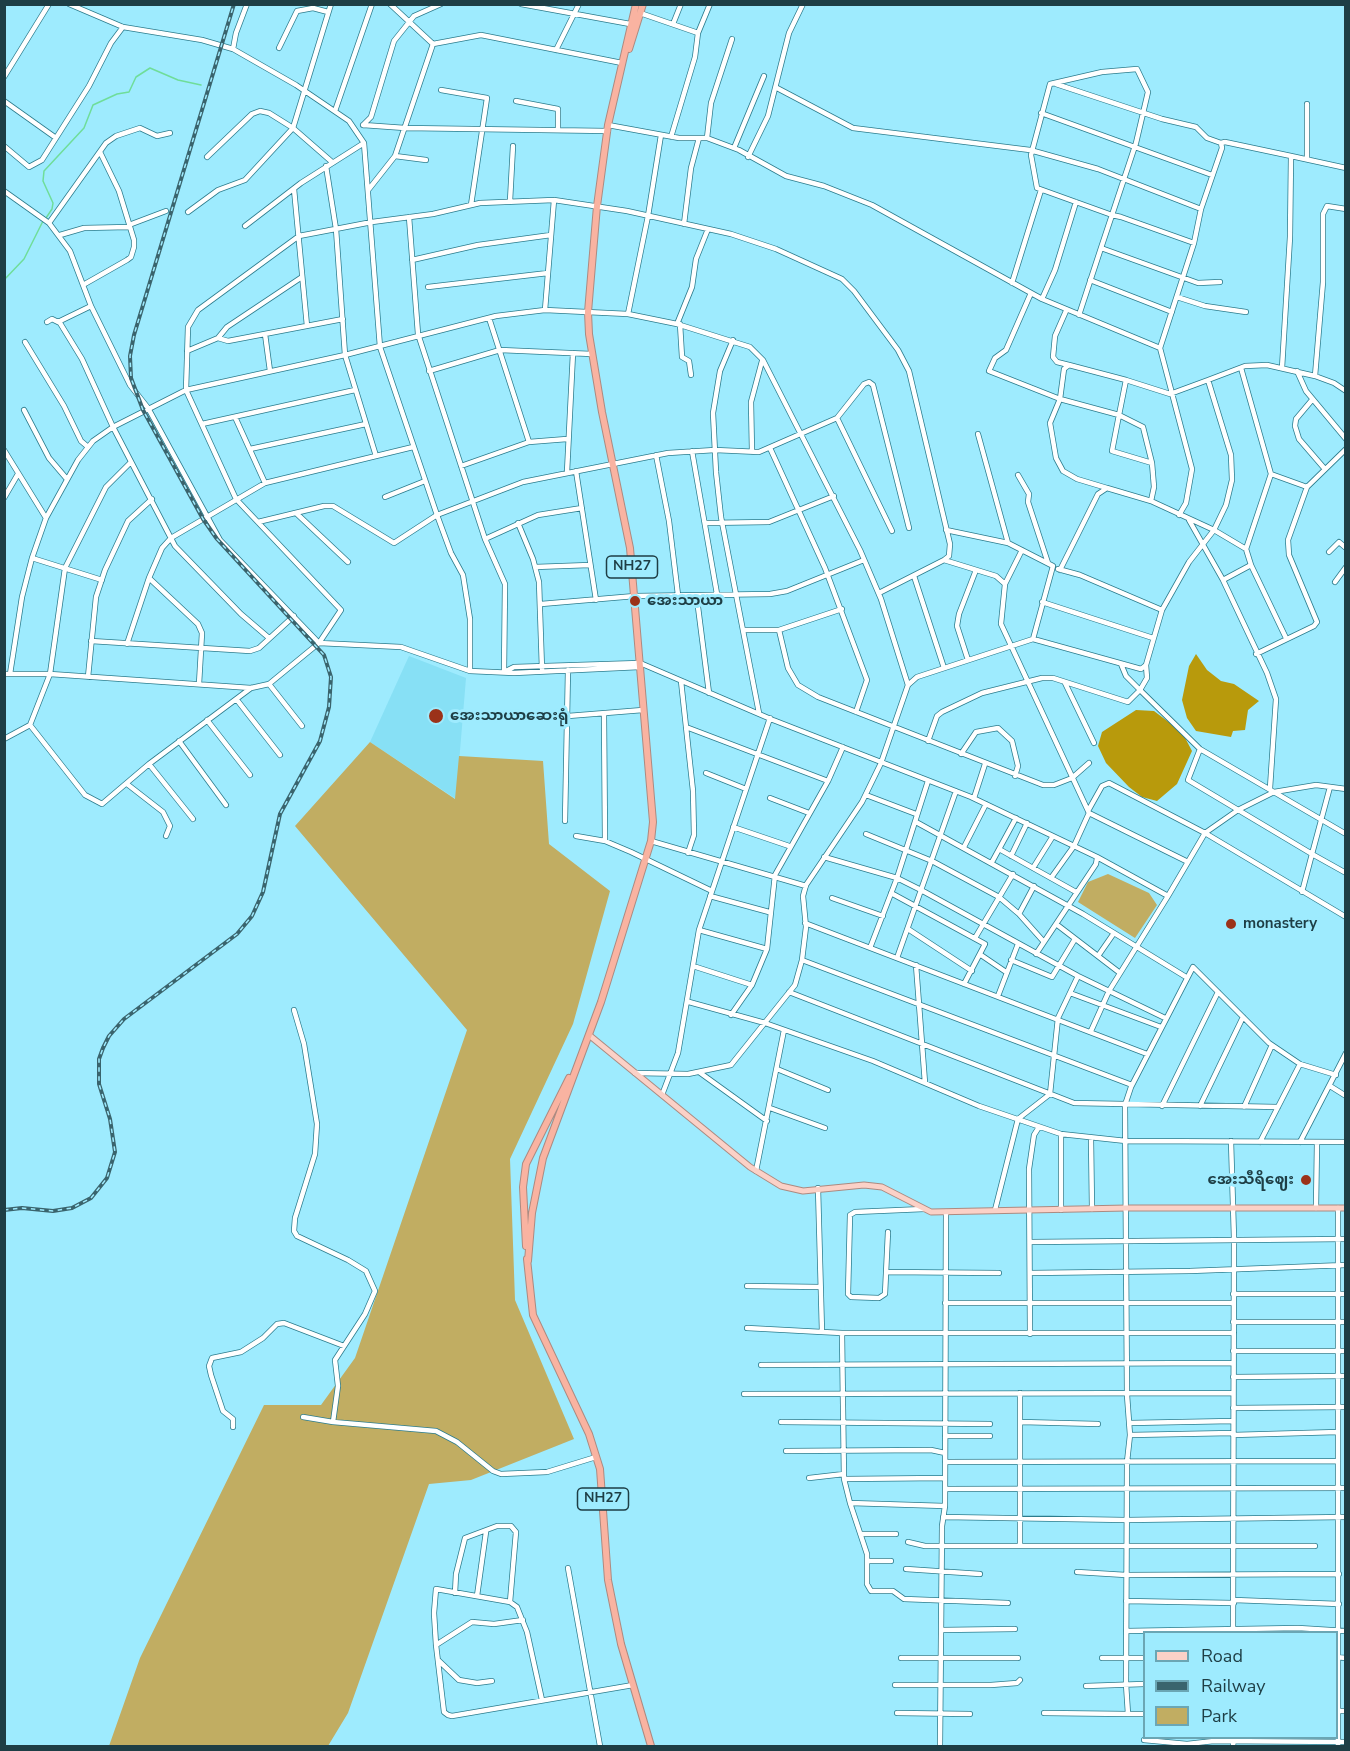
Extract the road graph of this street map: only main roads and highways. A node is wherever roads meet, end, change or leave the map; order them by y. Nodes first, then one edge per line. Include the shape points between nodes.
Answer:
1 (636, 4) edge
2 (643, 4) edge
3 (622, 63) junction
4 (589, 1035) junction
5 (576, 1064) junction
6 (1346, 1208) edge
7 (528, 1261) junction
8 (651, 1746) edge

1 - 3 highway, NH27
2 - 3 highway, NH27
3 - 4 highway, NH27 via 597,206 588,312 592,354 630,548 653,822 646,860
4 - 5 highway, NH27
4 - 6 main road via 756,1172 781,1186 803,1191 882,1187 931,1212
5 - 7 highway, NH27 via 543,1158
5 - 7 highway, NH27 via 526,1164 523,1187
7 - 8 highway, NH27 via 533,1315 589,1434 600,1469 608,1580

